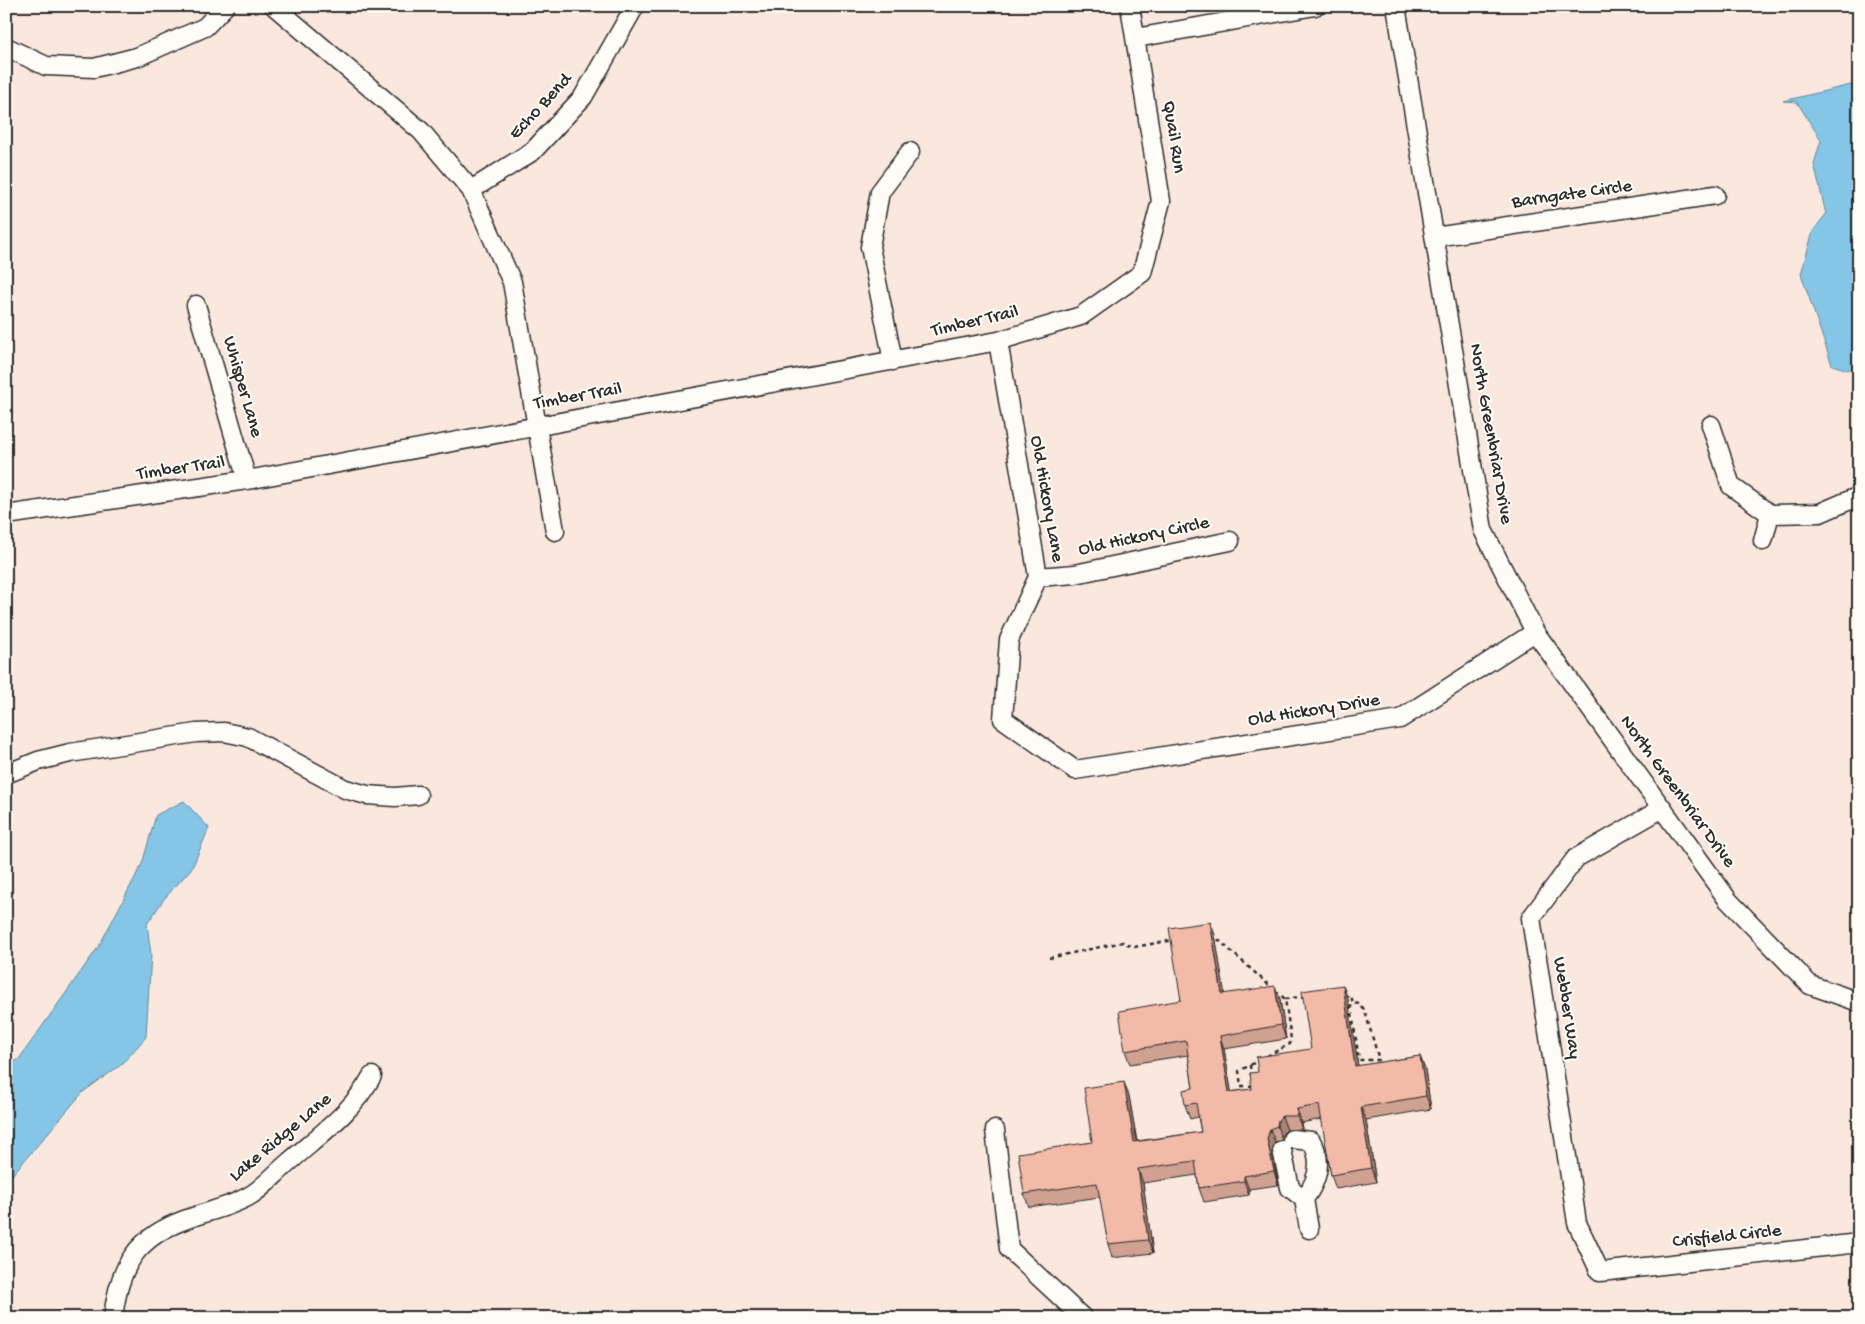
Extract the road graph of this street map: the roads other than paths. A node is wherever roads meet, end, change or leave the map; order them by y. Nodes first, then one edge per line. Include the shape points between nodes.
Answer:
1 (225, 6) edge
2 (274, 6) edge
3 (635, 6) edge
4 (1130, 6) edge
5 (1315, 6) edge
6 (1396, 6) edge
7 (1136, 38) junction
8 (6, 47) edge
9 (910, 152) dead end
10 (471, 190) junction
11 (1715, 195) dead end
12 (1435, 237) junction
13 (1142, 273) joint
14 (196, 305) dead end
15 (998, 341) junction
16 (894, 361) junction
17 (1711, 425) dead end
18 (536, 427) junction
19 (247, 480) junction
20 (1859, 496) edge
21 (1770, 514) junction
22 (6, 515) edge
23 (555, 531) dead end
24 (1230, 540) dead end
25 (1763, 541) dead end
26 (1038, 577) junction
27 (1535, 632) junction
28 (1075, 770) joint
29 (6, 774) edge
30 (418, 795) dead end
31 (1662, 808) junction
32 (1859, 1002) edge
33 (372, 1076) dead end
34 (996, 1130) dead end
35 (1304, 1199) junction
36 (1309, 1229) dead end
37 (1859, 1243) edge
38 (1600, 1272) joint
39 (113, 1318) edge
40 (1083, 1318) edge

1 - 8 street via 205,26 137,57 94,68 46,66
2 - 10 street via 421,131
3 - 10 street, Echo Bend via 583,98 533,151
4 - 7 street, Quail Run
5 - 7 street
6 - 12 street, North Greenbriar Drive
7 - 13 street, Quail Run via 1161,201
9 - 16 street via 880,192 870,247
10 - 18 street via 512,282
11 - 12 street, Barngate Circle
12 - 27 street, North Greenbriar Drive via 1483,530
13 - 15 street, Timber Trail via 1081,316
14 - 19 street, Whisper Lane
15 - 16 street, Timber Trail
15 - 26 street, Old Hickory Lane
16 - 18 street, Timber Trail
17 - 21 street via 1731,486
18 - 19 street, Timber Trail
18 - 23 street
19 - 22 street, Timber Trail
20 - 21 street via 1820,513
21 - 25 street
24 - 26 street, Old Hickory Circle via 1074,574
26 - 28 street, Old Hickory Lane via 1009,640 1003,719
27 - 28 street, Old Hickory Drive via 1400,719
27 - 31 street, North Greenbriar Drive
29 - 30 street via 70,753 196,733 224,732 248,737 344,789 367,795
31 - 32 street, North Greenbriar Drive via 1728,900 1810,985
31 - 38 street, Webber Way via 1576,858 1531,918 1577,1223
33 - 39 street, Lake Ridge Lane via 353,1105 252,1194 164,1228 144,1241 130,1259 121,1279
34 - 40 street via 1009,1250
35 - 35 street via 1315,1184 1318,1169 1311,1140 1287,1145 1290,1188
35 - 36 street
37 - 38 street, Crisfield Circle

